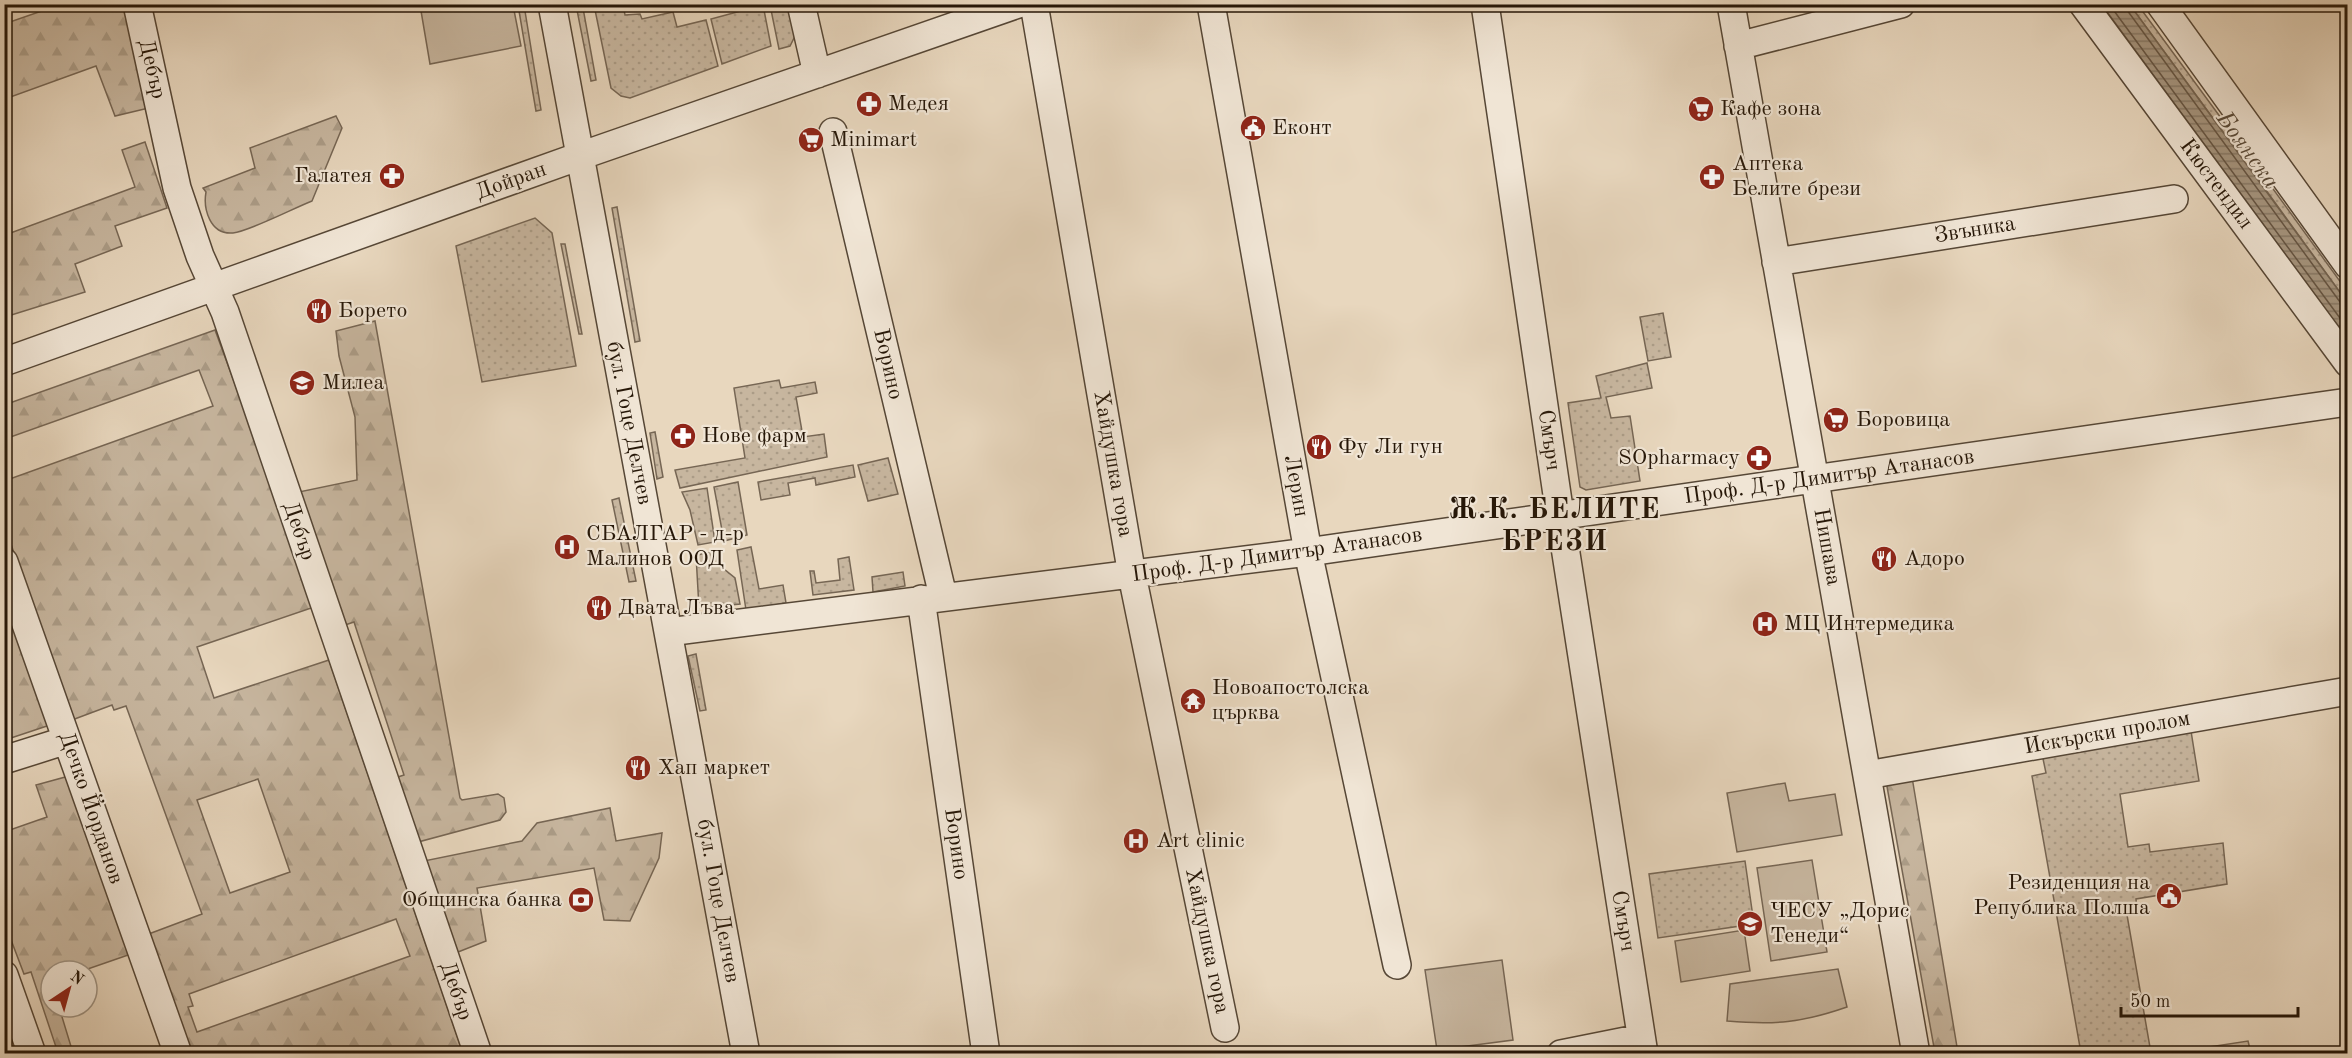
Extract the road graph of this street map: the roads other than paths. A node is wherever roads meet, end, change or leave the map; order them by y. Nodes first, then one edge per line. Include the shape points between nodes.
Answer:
1 (137, 4) edge
2 (552, 4) edge
3 (801, 4) edge
4 (1018, 4) edge
5 (1034, 4) edge
6 (1211, 4) edge
7 (1485, 4) edge
8 (1731, 4) edge
9 (1901, 4) edge
10 (2083, 4) edge
11 (2160, 4) edge
12 (1738, 46) junction
13 (817, 74) junction
14 (833, 132) dead end
15 (580, 156) junction
16 (2174, 199) dead end
17 (2313, 216) junction
18 (2348, 226) edge
19 (1776, 262) junction
20 (2348, 264) edge
21 (214, 286) junction
22 (4, 362) edge
23 (2348, 363) edge
24 (2348, 402) edge
25 (1815, 480) junction
26 (1560, 515) junction
27 (1308, 552) junction
28 (4, 562) edge
29 (1132, 575) junction
30 (932, 598) junction
31 (668, 632) junction
32 (2348, 691) edge
33 (67, 740) junction
34 (4, 760) edge
35 (1867, 775) junction
36 (1397, 965) dead end
37 (4, 975) edge
38 (1225, 1028) dead end
39 (1643, 1046) edge
40 (32, 1053) edge
41 (178, 1053) edge
42 (478, 1053) edge
43 (746, 1053) edge
44 (986, 1053) edge
45 (1561, 1053) edge
46 (1916, 1053) edge

1 - 21 street, Дебър via 177,188
2 - 15 street, бул. Гоце Делчев
3 - 13 street
4 - 13 street, Дойран
5 - 29 street, Хайдушка гора
6 - 27 street, Лерин
7 - 26 street, Смърч
8 - 12 street, Нишава
9 - 12 street
10 - 23 street, Кюстендил
11 - 17 street
12 - 19 street, Нишава
13 - 15 street, Дойран
14 - 30 street, Ворино
15 - 21 street, Дойран
15 - 31 street, бул. Гоце Делчев
16 - 19 street, Звъника
17 - 18 street
17 - 20 street
19 - 25 street, Нишава
21 - 22 street, Дойран
21 - 42 street, Дебър
24 - 25 street, Проф. Д-р Димитър Атанасов
25 - 26 street, Проф. Д-р Димитър Атанасов
25 - 35 street, Нишава
26 - 27 street, Проф. Д-р Димитър Атанасов
26 - 39 street, Смърч
27 - 29 street, Проф. Д-р Димитър Атанасов
27 - 36 street, Лерин
28 - 33 street, Дечко Йорданов
29 - 30 street, Проф. Д-р Димитър Атанасов
29 - 38 street, Хайдушка гора
30 - 31 street, Проф. Д-р Димитър Атанасов
30 - 44 street, Ворино
31 - 43 street, бул. Гоце Делчев
32 - 35 street, Искърски пролом
33 - 34 street
33 - 41 street, Дечко Йорданов
35 - 46 street, Нишава
37 - 40 street
39 - 45 street

